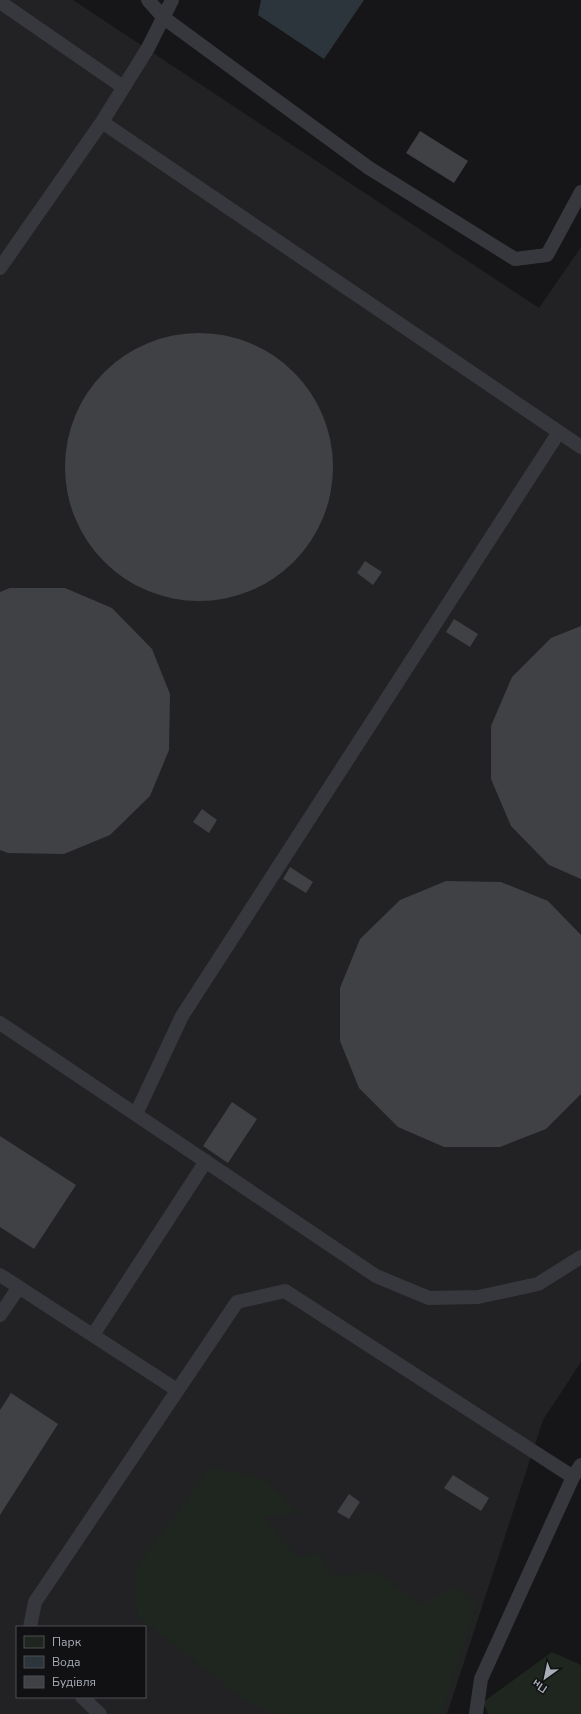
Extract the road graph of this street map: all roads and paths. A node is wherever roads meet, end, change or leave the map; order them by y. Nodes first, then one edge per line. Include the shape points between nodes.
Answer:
1 (148, 0) edge
2 (172, 0) edge
3 (0, 2) edge
4 (164, 18) junction
5 (123, 87) junction
6 (102, 122) junction
7 (581, 192) edge
8 (0, 268) edge
9 (559, 432) junction
10 (581, 447) edge
11 (0, 1023) edge
12 (136, 1114) junction
13 (206, 1161) junction
14 (581, 1257) edge
15 (0, 1275) edge
16 (19, 1287) junction
17 (0, 1315) edge
18 (93, 1336) junction
19 (177, 1390) junction
20 (577, 1471) edge
21 (30, 1626) edge
22 (83, 1698) edge
23 (100, 1714) edge
24 (476, 1714) edge

1 - 4 lane
2 - 4 lane
3 - 5 lane
4 - 5 lane
4 - 7 lane via 369,168 515,260 547,255
5 - 6 lane
6 - 8 lane
6 - 9 lane
9 - 10 lane
9 - 12 lane via 182,1016
11 - 12 lane
12 - 13 lane
13 - 14 lane via 376,1276 429,1298 478,1297 538,1284
13 - 18 lane
15 - 16 lane
16 - 17 lane
16 - 18 lane
18 - 19 lane
19 - 20 lane via 237,1302 285,1291
19 - 21 lane via 35,1602
20 - 24 lane via 481,1679
22 - 23 lane

